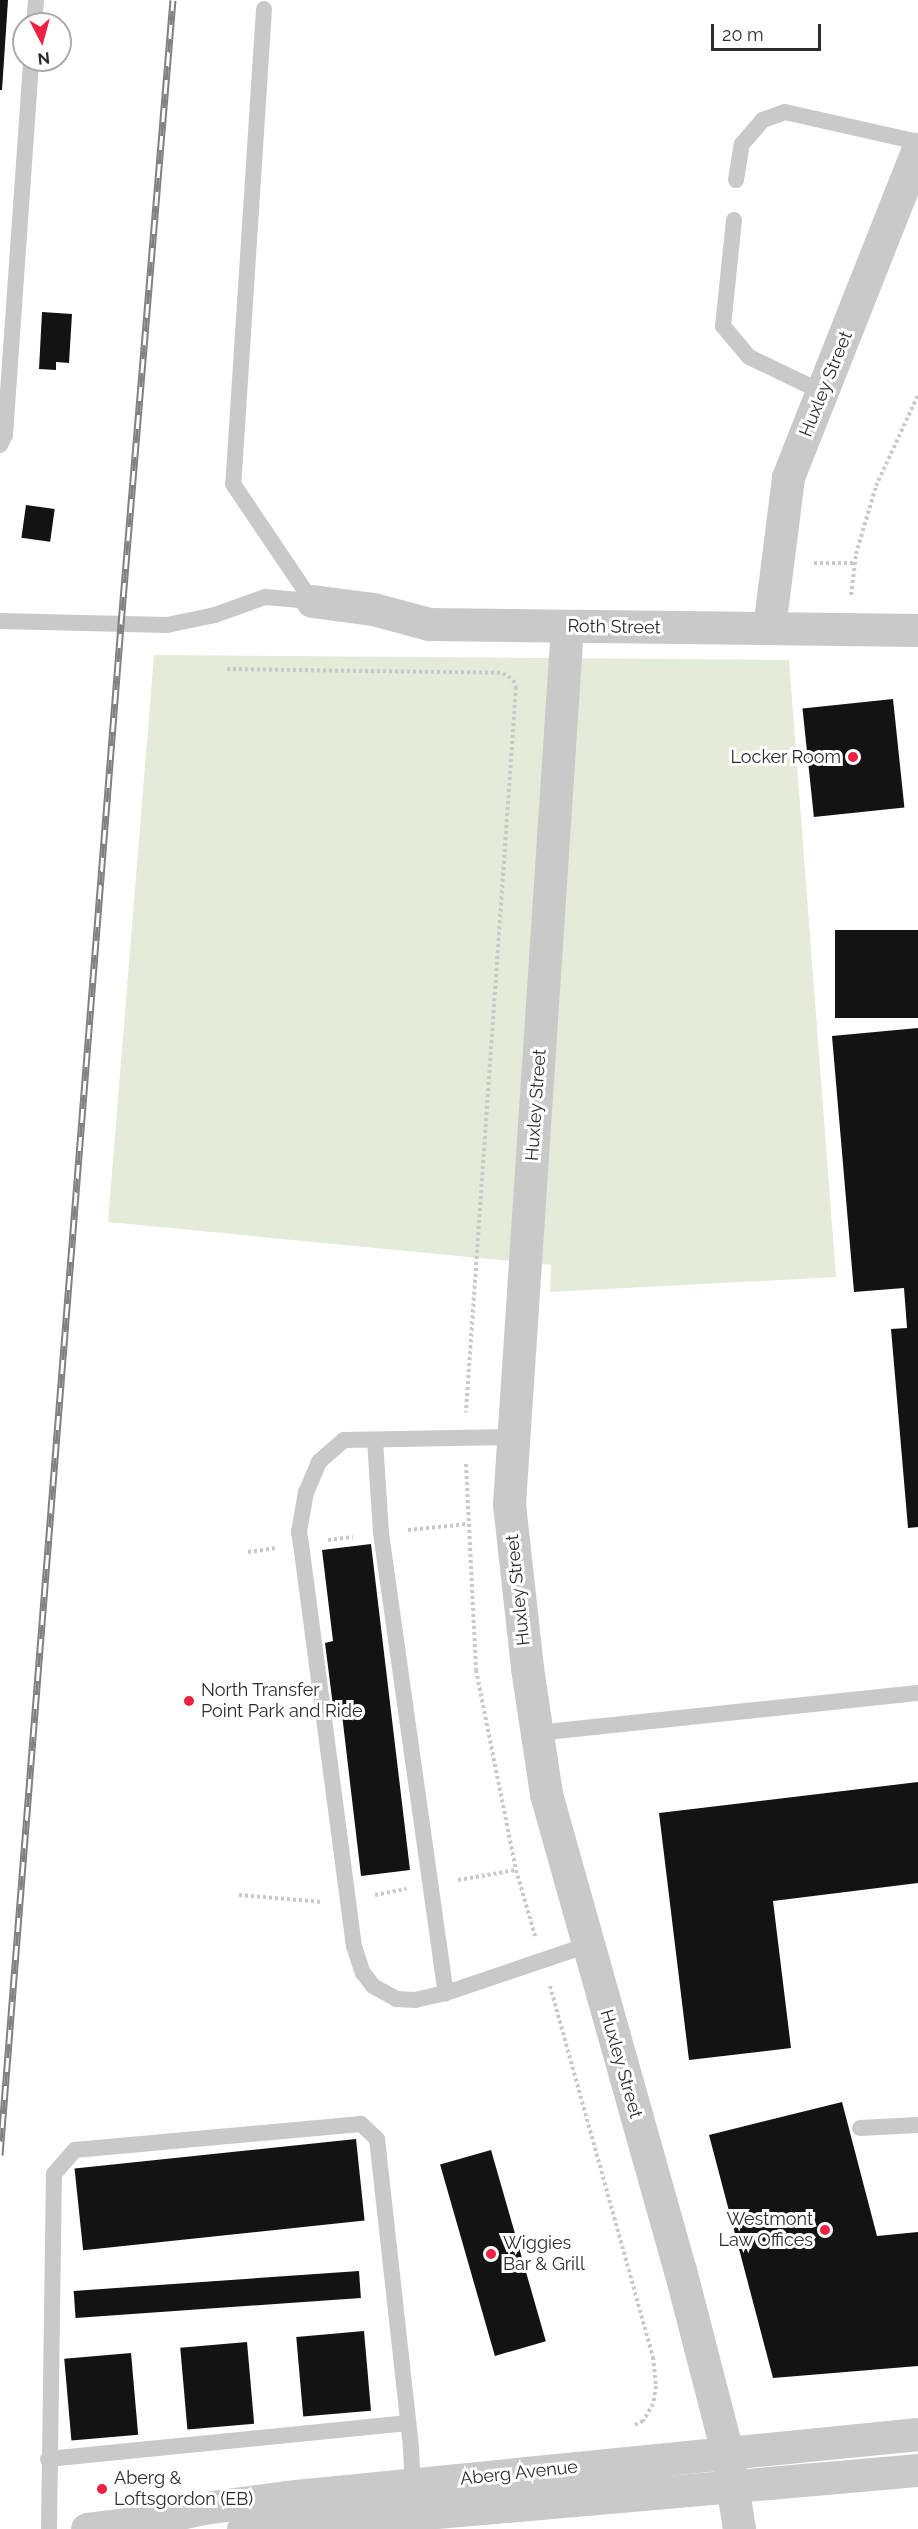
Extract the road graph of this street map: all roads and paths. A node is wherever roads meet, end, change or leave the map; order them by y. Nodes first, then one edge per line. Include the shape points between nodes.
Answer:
1 (264, 9) dead end
2 (30, 72) edge
3 (918, 142) edge
4 (918, 149) edge
5 (736, 180) dead end
6 (734, 220) dead end
7 (822, 392) junction
8 (918, 395) edge
9 (0, 444) edge
10 (777, 562) junction
11 (855, 564) junction
12 (312, 601) junction
13 (0, 621) edge
14 (567, 626) junction
15 (769, 628) junction
16 (846, 629) junction
17 (918, 630) edge
18 (514, 1437) junction
19 (375, 1440) junction
20 (918, 1693) edge
21 (537, 1734) junction
22 (516, 1870) dead end
23 (429, 1885) junction
24 (239, 1895) dead end
25 (348, 1899) junction
26 (588, 1945) junction
27 (446, 1993) junction
28 (918, 2126) edge
29 (860, 2128) dead end
30 (408, 2423) junction
31 (918, 2434) edge
32 (727, 2452) junction
33 (48, 2459) junction
34 (918, 2469) edge
35 (733, 2487) junction
36 (414, 2499) junction
37 (284, 2517) edge
38 (122, 2525) junction
39 (48, 2529) edge
40 (87, 2529) edge
41 (194, 2529) edge
42 (243, 2529) edge
43 (739, 2529) edge

1 - 12 lane via 233,484
2 - 9 lane via 5,435
3 - 5 lane via 785,112 763,120 742,144
4 - 7 street, Huxley Street
6 - 7 lane via 723,327 749,357
7 - 10 street, Huxley Street via 788,477
8 - 11 path via 876,486
10 - 11 path
10 - 15 street, Huxley Street
11 - 16 path
12 - 13 lane via 265,597 216,615 167,625
12 - 14 street, Roth Street via 373,609 429,624
14 - 15 street, Roth Street
14 - 18 street, Huxley Street
15 - 16 street, Roth Street
16 - 17 street, Roth Street
18 - 19 lane
18 - 21 street, Huxley Street via 509,1504
19 - 23 lane via 382,1544
19 - 25 lane via 344,1440 319,1462 306,1491 299,1532
20 - 21 lane
21 - 26 street, Huxley Street via 546,1794
22 - 23 path
23 - 25 path
23 - 27 lane
24 - 25 path via 326,1902
25 - 27 lane via 354,1946 363,1973 374,1986 396,1999 415,2000
26 - 27 lane
26 - 32 street, Huxley Street
28 - 29 lane
30 - 33 lane
30 - 33 lane via 377,2139 361,2124 75,2150 54,2174
30 - 36 lane
31 - 32 street, Aberg Avenue
32 - 35 street, Huxley Street
32 - 36 street, Aberg Avenue
33 - 39 lane
34 - 35 street, Aberg Avenue
35 - 36 street, Aberg Avenue
35 - 43 street, Huxley Street
36 - 37 street, Aberg Avenue
37 - 38 street, Aberg Avenue via 204,2508
37 - 42 street, Aberg Avenue
38 - 40 street, Aberg Avenue
38 - 41 street, Aberg Avenue

